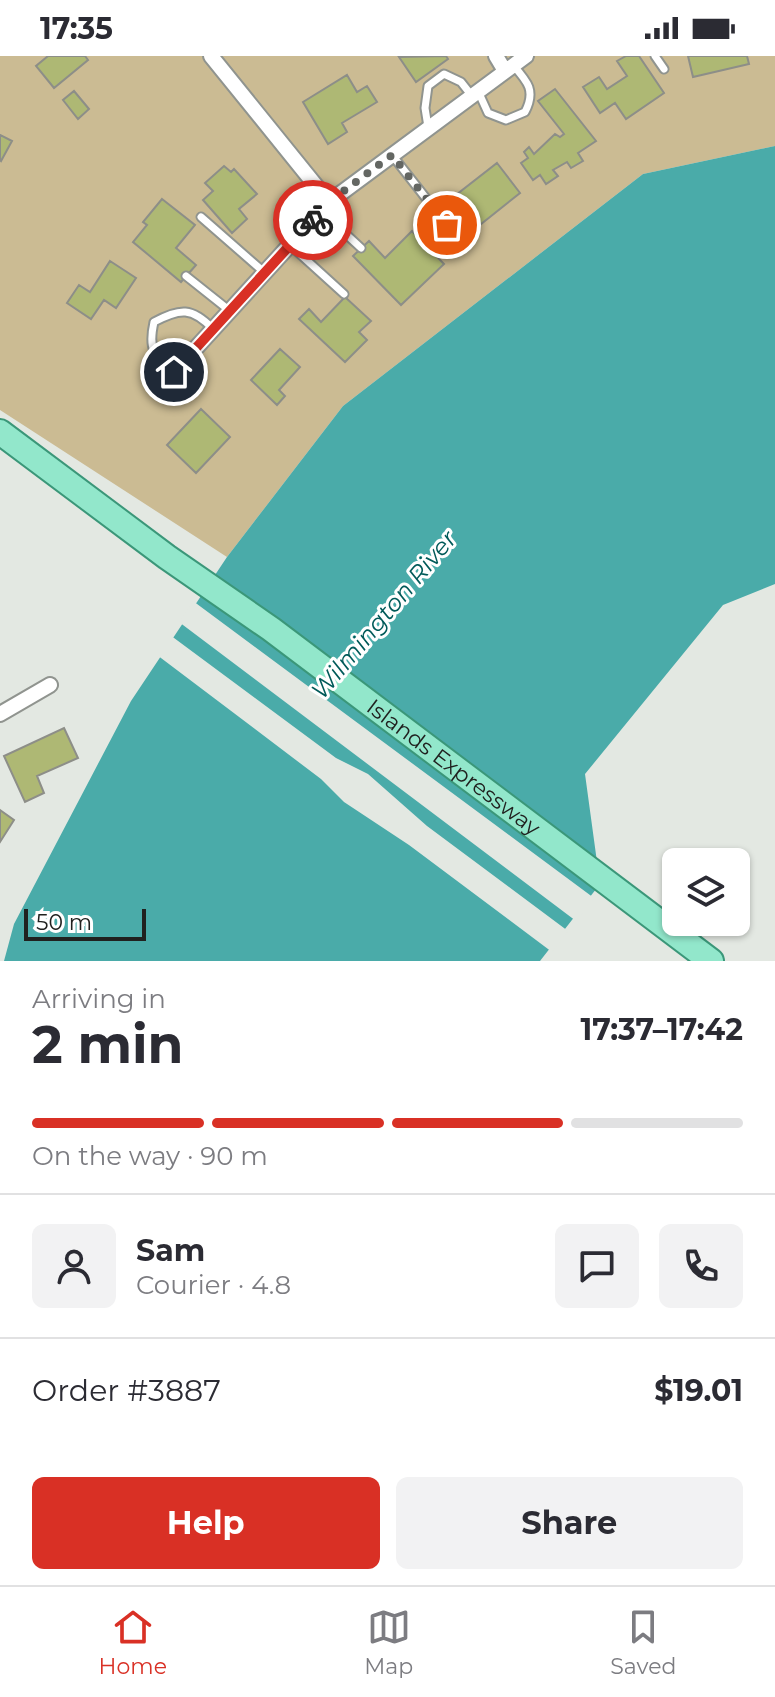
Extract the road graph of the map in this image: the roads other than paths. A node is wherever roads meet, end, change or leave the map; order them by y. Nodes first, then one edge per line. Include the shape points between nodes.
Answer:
1 (211, 56) edge
2 (496, 56) edge
3 (526, 56) edge
4 (655, 56) edge
5 (509, 68) junction
6 (664, 69) dead end
7 (475, 93) junction
8 (429, 128) junction
9 (392, 155) junction
10 (325, 207) junction
11 (201, 217) dead end
12 (457, 218) dead end
13 (290, 245) junction
14 (361, 248) dead end
15 (265, 273) junction
16 (186, 276) dead end
17 (344, 294) dead end
18 (230, 311) junction
19 (213, 329) junction
20 (174, 372) joint
21 (0, 432) edge
22 (50, 685) dead end
23 (0, 714) edge
24 (711, 961) edge

1 - 10 street
2 - 5 street
3 - 5 street
4 - 6 lane
5 - 7 street
5 - 7 lane via 529,83 532,94 525,112 506,120 488,113
7 - 8 street
7 - 8 lane via 444,74 428,86
8 - 9 street
9 - 10 street
9 - 12 lane via 447,225
10 - 13 street
10 - 14 lane
11 - 15 lane
13 - 15 street
13 - 17 lane
15 - 18 street
16 - 18 lane
18 - 19 street
19 - 20 street
19 - 20 lane via 199,314 174,311 154,322 150,342
21 - 24 main road, Islands Expressway
22 - 23 street

